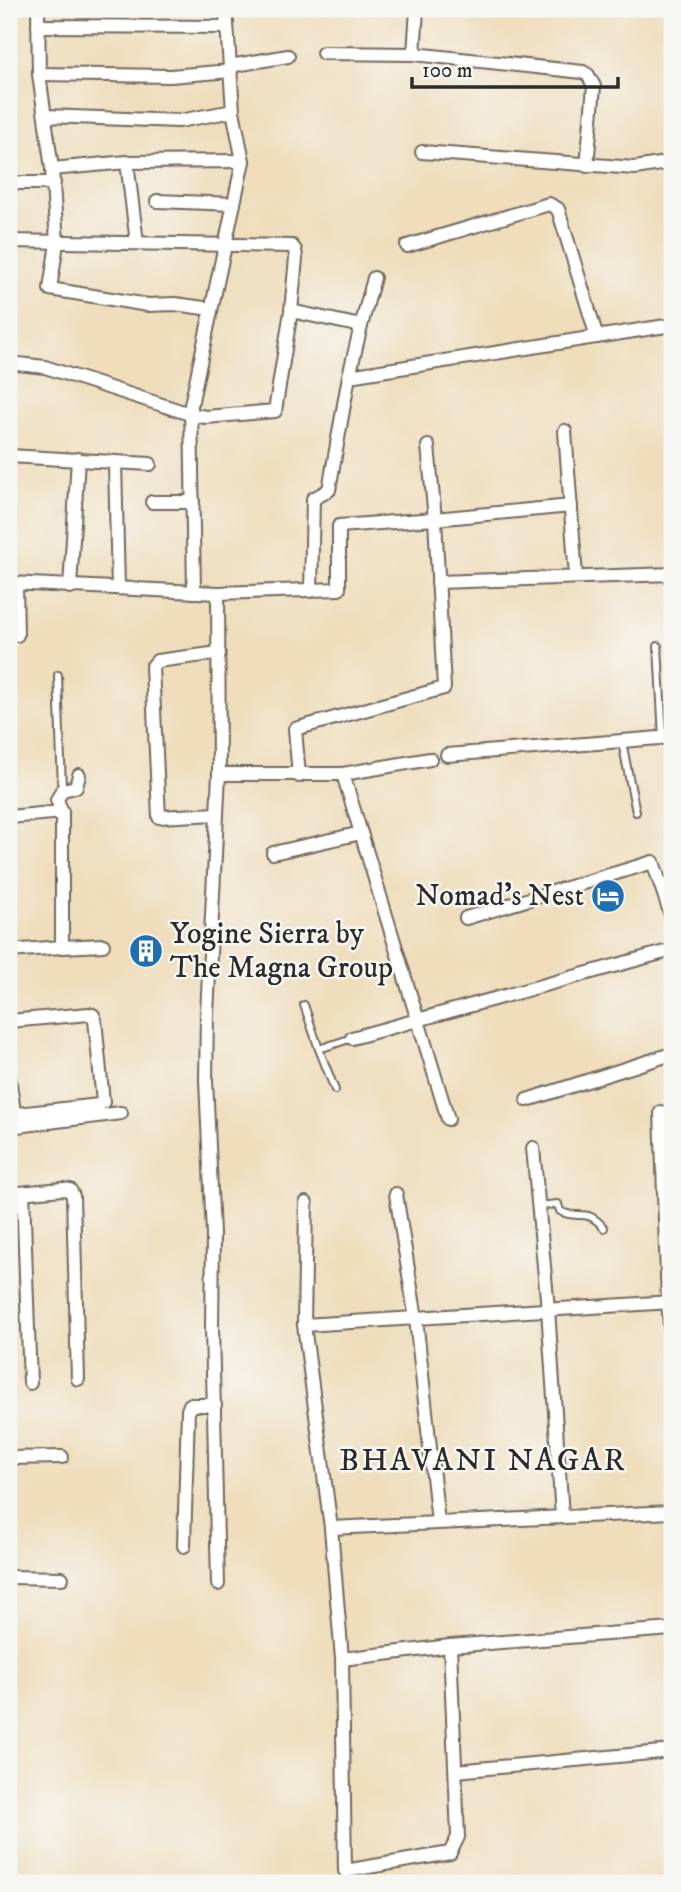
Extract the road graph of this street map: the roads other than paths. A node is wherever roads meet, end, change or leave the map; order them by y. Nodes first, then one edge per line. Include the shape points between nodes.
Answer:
1 (38, 9) edge
2 (226, 9) edge
3 (417, 9) edge
4 (38, 26) junction
5 (228, 26) junction
6 (323, 53) dead end
7 (414, 54) junction
8 (288, 56) dead end
9 (230, 69) junction
10 (39, 74) junction
11 (233, 111) junction
12 (46, 116) junction
13 (422, 152) dead end
14 (127, 162) junction
15 (243, 162) junction
16 (672, 163) edge
17 (587, 166) junction
18 (52, 169) junction
19 (9, 183) edge
20 (54, 183) junction
21 (157, 201) dead end
22 (234, 204) junction
23 (9, 241) edge
24 (57, 243) junction
25 (137, 243) junction
26 (225, 245) junction
27 (407, 246) dead end
28 (374, 278) dead end
29 (211, 309) junction
30 (291, 310) junction
31 (672, 325) edge
32 (361, 326) junction
33 (597, 337) junction
34 (9, 363) edge
35 (349, 376) junction
36 (192, 415) junction
37 (565, 431) dead end
38 (428, 446) dead end
39 (9, 456) edge
40 (78, 459) junction
41 (115, 462) junction
42 (149, 464) dead end
43 (152, 502) dead end
44 (193, 502) junction
45 (571, 506) junction
46 (435, 519) junction
47 (672, 574) edge
48 (576, 578) junction
49 (438, 582) junction
50 (13, 583) edge
51 (70, 587) junction
52 (118, 589) junction
53 (311, 591) junction
54 (194, 592) junction
55 (218, 593) junction
56 (17, 635) dead end
57 (658, 646) dead end
58 (219, 653) junction
59 (58, 674) dead end
60 (668, 738) edge
61 (622, 742) junction
62 (447, 755) dead end
63 (430, 759) dead end
64 (219, 774) junction
65 (343, 774) junction
66 (79, 775) dead end
67 (299, 776) junction
68 (62, 790) junction
69 (62, 812) junction
70 (636, 812) dead end
71 (217, 814) junction
72 (9, 817) edge
73 (361, 833) junction
74 (273, 853) dead end
75 (466, 918) dead end
76 (672, 918) edge
77 (103, 945) dead end
78 (62, 947) junction
79 (672, 950) edge
80 (9, 951) edge
81 (304, 1005) dead end
82 (9, 1021) edge
83 (418, 1021) junction
84 (352, 1038) joint
85 (319, 1049) junction
86 (672, 1054) edge
87 (9, 1077) edge
88 (335, 1090) dead end
89 (527, 1100) dead end
90 (661, 1112) dead end
91 (121, 1113) dead end
92 (37, 1117) junction
93 (448, 1118) dead end
94 (9, 1126) edge
95 (533, 1149) dead end
96 (23, 1193) junction
97 (9, 1194) edge
98 (396, 1194) dead end
99 (306, 1203) dead end
100 (538, 1206) junction
101 (604, 1228) dead end
102 (670, 1302) edge
103 (548, 1309) junction
104 (416, 1319) junction
105 (304, 1325) junction
106 (672, 1349) edge
107 (78, 1378) dead end
108 (30, 1383) dead end
109 (215, 1405) junction
110 (62, 1457) dead end
111 (9, 1458) edge
112 (672, 1512) edge
113 (562, 1516) junction
114 (438, 1522) junction
115 (331, 1528) junction
116 (184, 1546) dead end
117 (9, 1577) edge
118 (62, 1578) dead end
119 (218, 1584) dead end
120 (672, 1629) edge
121 (450, 1646) junction
122 (342, 1659) junction
123 (672, 1751) edge
124 (456, 1771) junction

1 - 4 street
2 - 5 street
3 - 7 street
4 - 5 street
4 - 10 street
5 - 9 street
6 - 7 street
7 - 17 street via 588,75 594,86
8 - 9 street
9 - 10 street via 170,76
9 - 11 street
10 - 12 street
11 - 12 street via 179,121
11 - 15 street
12 - 18 street
13 - 17 street
14 - 15 street
14 - 18 street
14 - 25 street
15 - 22 street
16 - 17 street via 635,168
18 - 20 street
19 - 20 street
20 - 24 street
21 - 22 street
22 - 26 street
23 - 24 street
24 - 25 street
24 - 29 street via 50,289 148,305
25 - 26 street
26 - 29 street
26 - 30 street via 292,246 296,258
27 - 33 street via 549,204 558,209
28 - 32 street
29 - 36 street
30 - 32 street
30 - 36 street via 275,411
31 - 33 street
32 - 35 street
33 - 35 street
34 - 36 street via 45,367
35 - 53 street via 329,490 313,499
36 - 44 street
37 - 45 street
38 - 46 street
39 - 40 street
40 - 41 street
40 - 51 street
41 - 42 street
41 - 52 street
43 - 44 street
44 - 54 street
45 - 46 street
45 - 48 street
46 - 49 street
46 - 53 street via 340,526 339,589
47 - 48 street
48 - 49 street
49 - 67 street via 444,688 295,729
50 - 51 street
50 - 56 street
51 - 52 street
52 - 54 street
53 - 55 street
54 - 55 street
55 - 58 street
57 - 60 lane
58 - 64 street
58 - 71 street via 157,661 152,667 159,817
59 - 68 lane
60 - 61 street
61 - 62 street
61 - 70 lane
63 - 65 street
64 - 67 street
64 - 71 street
65 - 67 street
65 - 73 street
66 - 68 street via 76,787
68 - 69 street via 57,800
69 - 72 street
69 - 78 street
71 - 109 street via 206,1080
73 - 74 street
73 - 83 street
75 - 76 street via 653,862
77 - 78 street
78 - 80 street
79 - 83 street
81 - 85 lane
82 - 92 street via 89,1014 95,1020 103,1102
83 - 84 street
83 - 93 street
84 - 85 lane
85 - 88 lane
86 - 89 street
87 - 92 street via 14,1112
90 - 102 street
91 - 92 street
92 - 94 street
95 - 100 street
96 - 97 street
96 - 107 street via 61,1189 70,1190 73,1196
96 - 108 street
98 - 104 street
99 - 105 street
100 - 101 lane via 558,1204 560,1211 590,1216
100 - 103 street
102 - 103 street
102 - 106 street
103 - 104 street
103 - 113 street
104 - 105 street
104 - 114 street
105 - 115 street
109 - 116 street via 190,1405 188,1410
109 - 119 street
110 - 111 street
112 - 113 street
113 - 114 street
114 - 115 street
115 - 122 street
117 - 118 street
120 - 121 street
121 - 122 street
121 - 124 street
122 - 124 street via 345,1871 450,1853 458,1838
123 - 124 street

